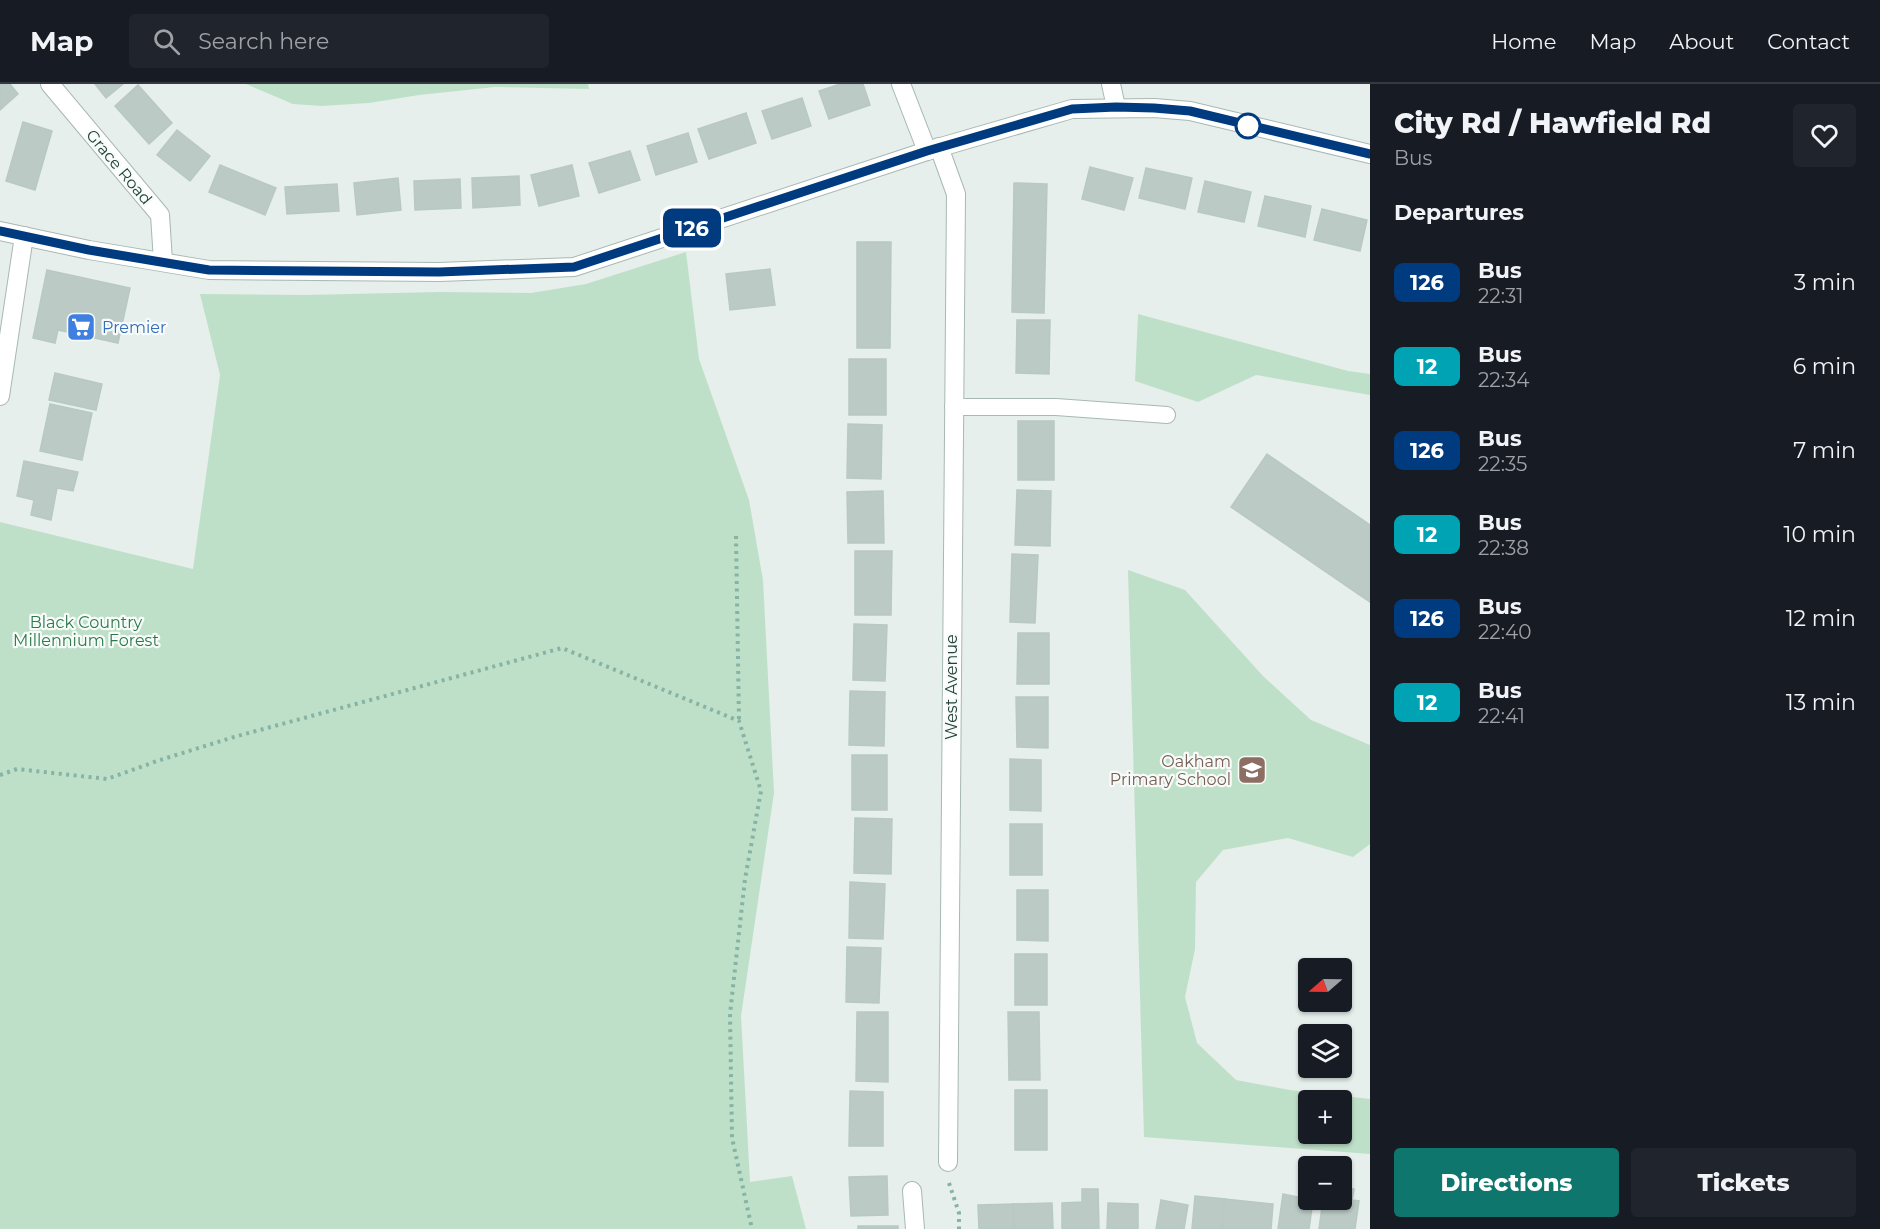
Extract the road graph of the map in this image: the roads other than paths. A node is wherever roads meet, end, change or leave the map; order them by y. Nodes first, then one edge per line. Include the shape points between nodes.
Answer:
1 (50, 84) edge
2 (901, 84) edge
3 (1111, 84) edge
4 (1116, 107) junction
5 (933, 149) junction
6 (1370, 154) edge
7 (0, 231) edge
8 (24, 236) junction
9 (163, 261) junction
10 (0, 396) edge
11 (953, 406) junction
12 (1167, 415) dead end
13 (948, 1162) road end
14 (912, 1191) dead end
15 (915, 1229) edge

1 - 9 street, Grace Road via 160,215
2 - 5 street, West Avenue
3 - 4 street
4 - 5 street via 1072,109
4 - 6 street via 1190,111
5 - 9 street via 574,267 439,272 209,270
5 - 11 street, West Avenue via 956,194
7 - 8 street
8 - 9 street
8 - 10 street
11 - 12 lane via 1056,407
11 - 13 street, West Avenue
14 - 15 street

